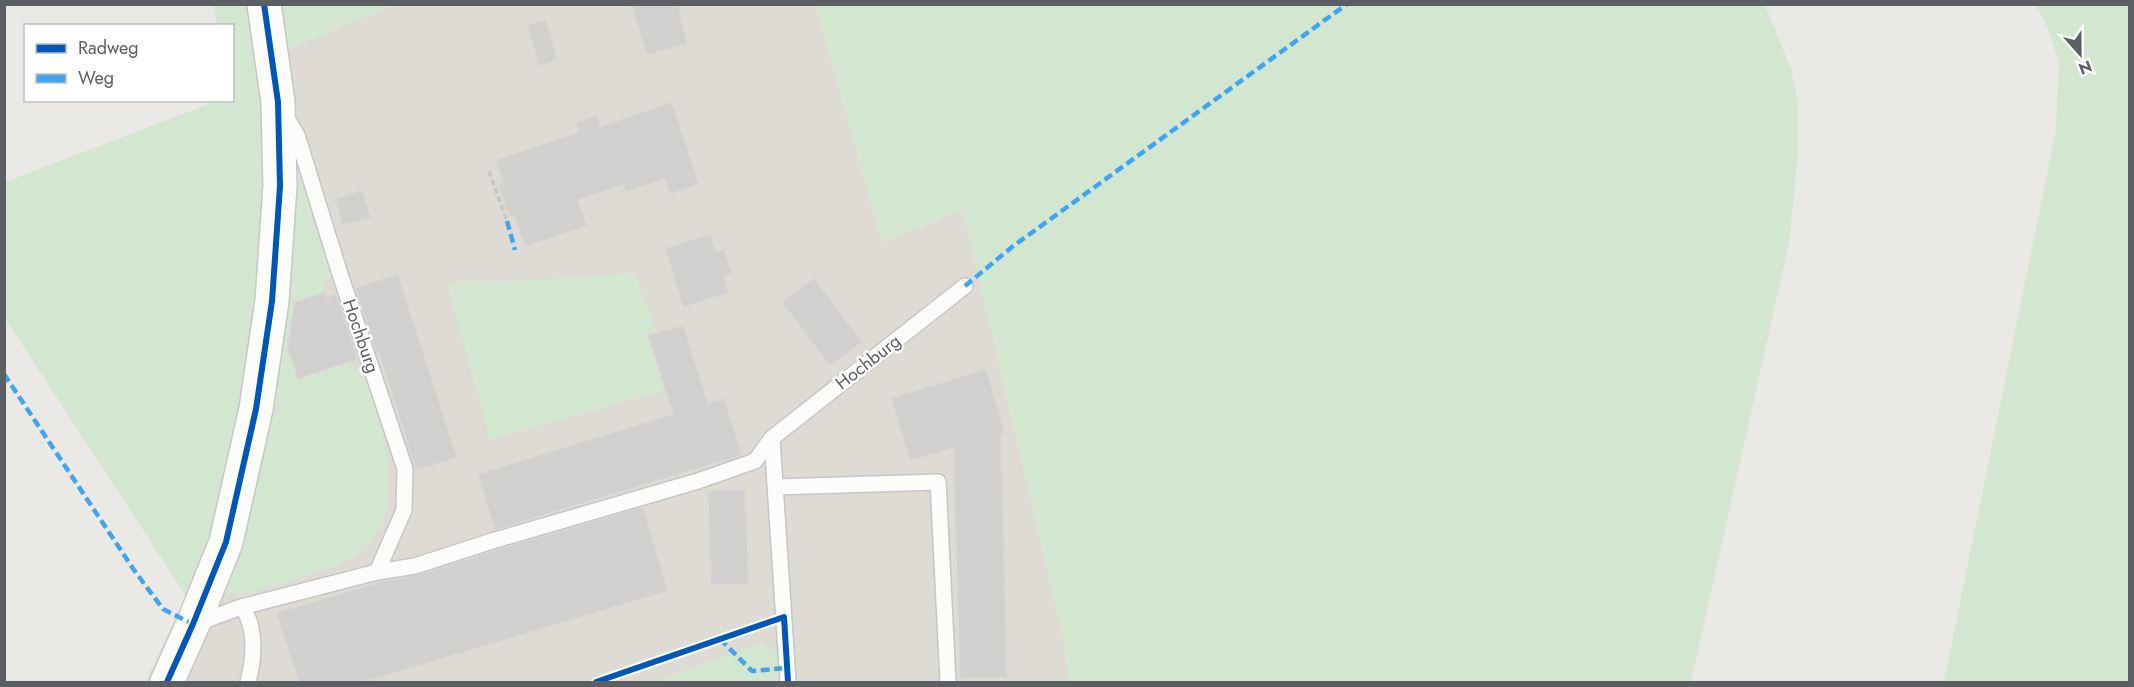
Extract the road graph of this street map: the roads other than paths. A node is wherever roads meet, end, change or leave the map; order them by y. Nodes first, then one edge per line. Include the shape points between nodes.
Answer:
1 (264, 4) edge
2 (278, 102) junction
3 (965, 286) dead end
4 (772, 438) junction
5 (776, 487) junction
6 (377, 572) junction
7 (242, 607) junction
8 (194, 624) junction
9 (167, 682) edge
10 (248, 682) edge
11 (788, 682) edge
12 (948, 682) edge

1 - 2 street
2 - 6 lane, Hochburg via 297,135 405,469 404,510
2 - 8 street via 280,186 272,302 256,409 226,542
3 - 4 lane, Hochburg
4 - 5 lane
4 - 6 lane, Hochburg via 755,461 698,481 415,566
5 - 11 lane
5 - 12 lane via 938,482
6 - 7 lane, Hochburg
7 - 8 lane, Hochburg
7 - 10 lane via 253,640
8 - 9 street

